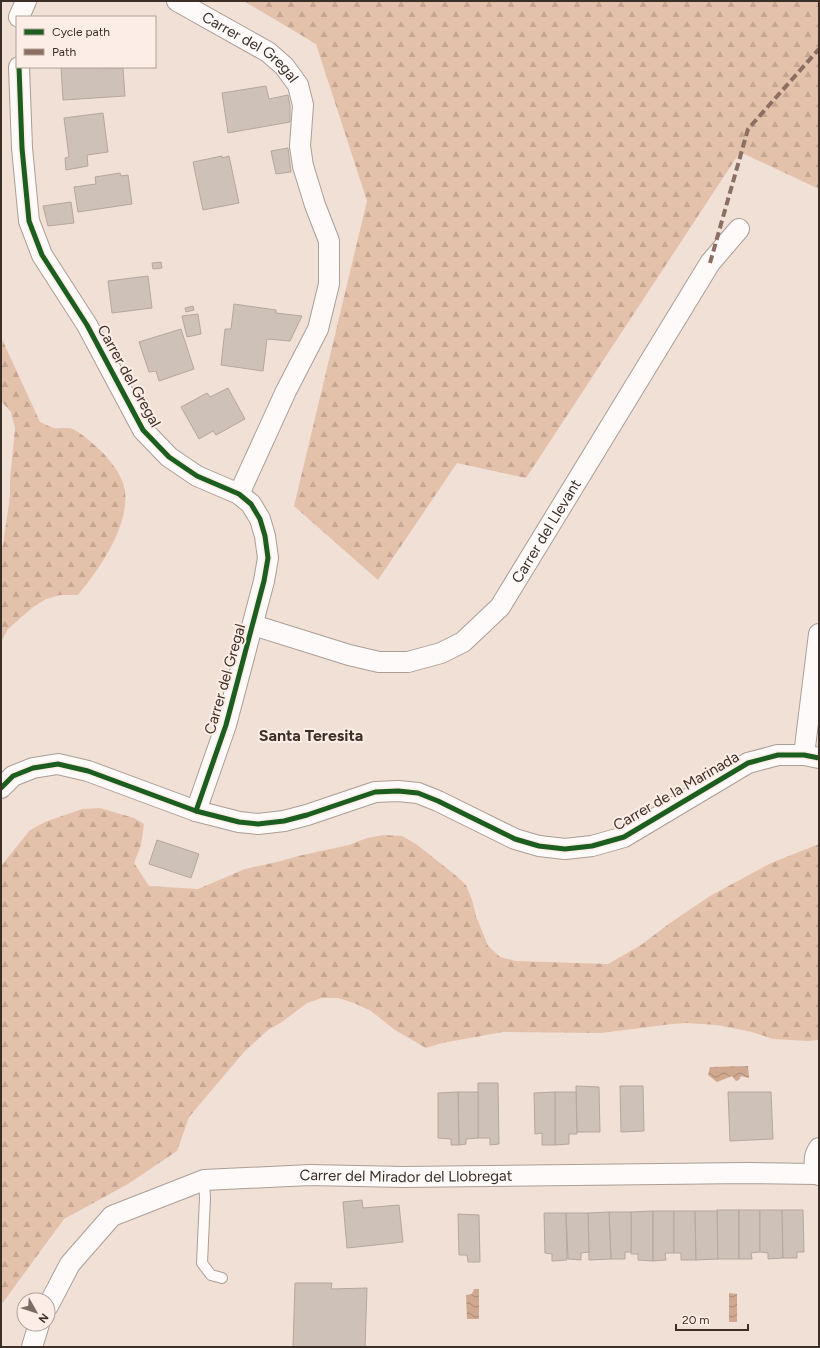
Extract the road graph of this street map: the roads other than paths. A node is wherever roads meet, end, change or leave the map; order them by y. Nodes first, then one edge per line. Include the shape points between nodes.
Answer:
1 (26, 1) edge
2 (177, 1) edge
3 (19, 16) edge
4 (19, 68) edge
5 (739, 229) dead end
6 (239, 494) junction
7 (253, 625) junction
8 (819, 634) edge
9 (811, 756) edge
10 (1, 788) edge
11 (196, 811) junction
12 (819, 1148) edge
13 (818, 1175) edge
14 (204, 1180) junction
15 (222, 1278) dead end
16 (55, 1292) edge
17 (37, 1332) edge
18 (32, 1347) edge

1 - 3 street
2 - 6 street, Carrer del Gregal via 268,52 284,66 298,85 303,104 300,146 303,166 329,241 329,284 318,329 286,391
4 - 6 street, Carrer del Gregal via 22,148 29,221 42,255 87,325 143,430 169,458 197,476
5 - 7 street, Carrer del Llevant via 710,263 500,607 463,642 441,653 408,662 379,662
6 - 7 street, Carrer del Gregal via 251,504 260,519 268,558
7 - 11 street, Carrer del Gregal via 226,725
8 - 9 street
9 - 11 street, Carrer de la Marinada via 778,755 748,763 624,837 592,846 565,849 539,846 515,839 418,793 375,792 307,815 258,824
10 - 11 street, Carrer de la Marinada via 13,776 33,768 58,764 88,772
12 - 13 street via 814,1162
13 - 14 street, Carrer del Mirador del Llobregat via 747,1172 403,1177 310,1175
14 - 15 lane via 202,1263 211,1275
14 - 16 street, Carrer del Mirador del Llobregat via 112,1216 70,1264
17 - 18 street

